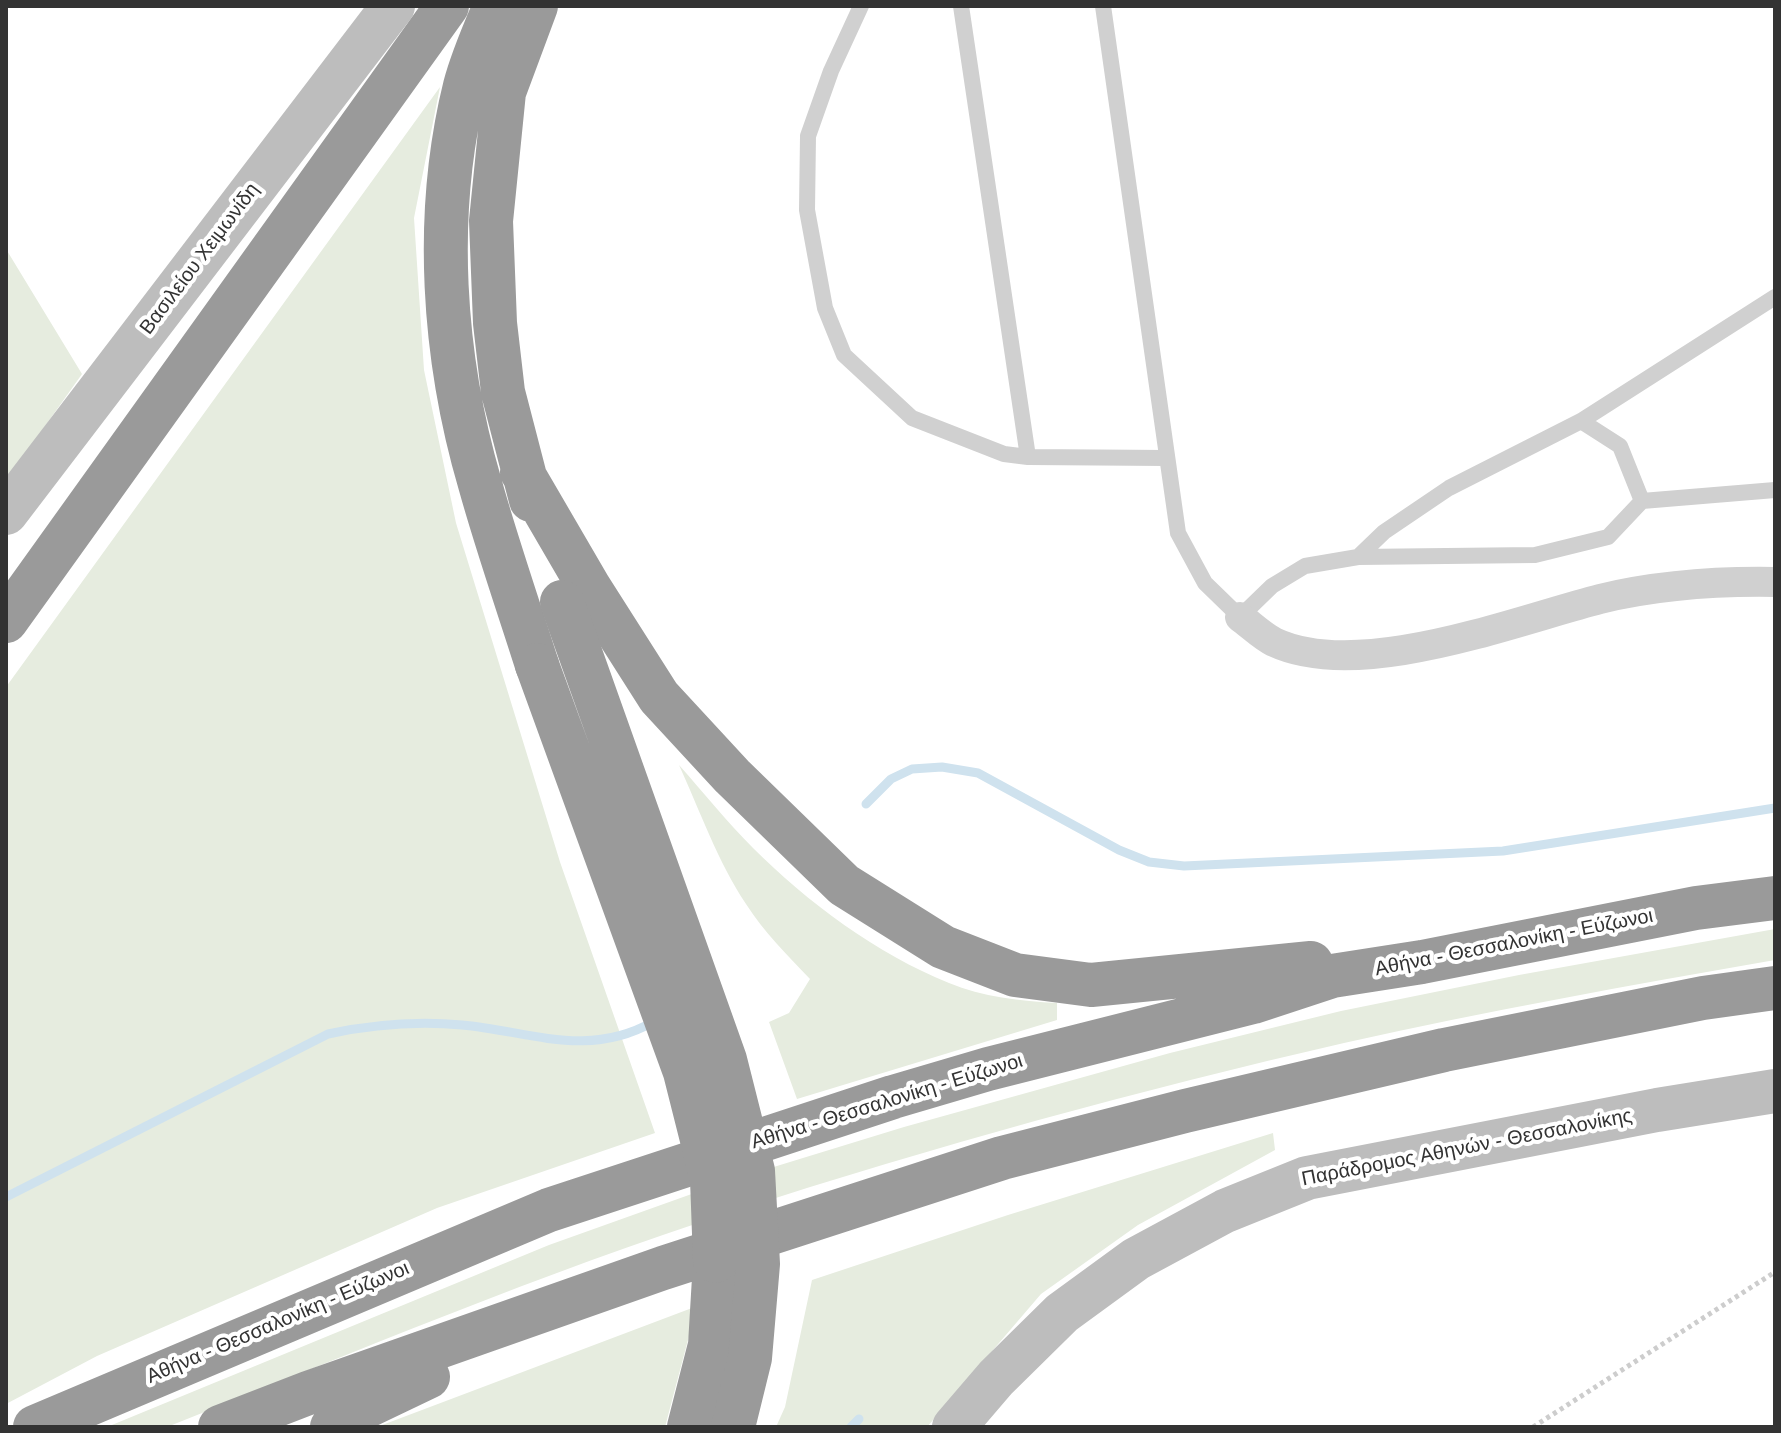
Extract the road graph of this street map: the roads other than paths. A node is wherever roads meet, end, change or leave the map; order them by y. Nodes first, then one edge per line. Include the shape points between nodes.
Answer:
1 (393, 6) edge
2 (447, 6) edge
3 (495, 6) edge
4 (536, 6) edge
5 (861, 6) edge
6 (961, 6) edge
7 (1103, 6) edge
8 (1775, 297) edge
9 (1581, 421) junction
10 (1028, 457) junction
11 (1166, 458) junction
12 (522, 472) junction
13 (1775, 490) edge
14 (1642, 501) junction
15 (6, 513) edge
16 (1358, 557) junction
17 (1775, 582) edge
18 (1240, 617) junction
19 (6, 621) edge
20 (1775, 898) edge
21 (1607, 926) junction
22 (1775, 988) edge
23 (1775, 1091) edge
24 (663, 1268) junction
25 (35, 1427) edge
26 (220, 1427) edge
27 (332, 1427) edge
28 (689, 1427) edge
29 (733, 1427) edge
30 (954, 1427) edge

1 - 15 main road, Βασιλείου Χειμωνίδη
2 - 19 highway
3 - 28 highway, bridge via 465,84 453,146 446,220 450,339 479,482 537,665 685,1072 712,1179 710,1345
4 - 12 highway via 504,92 491,221 503,392
5 - 10 lane via 808,136 807,210 825,308 844,355 912,418 1004,454
6 - 10 lane
7 - 11 lane
8 - 9 lane
9 - 14 lane via 1620,446
9 - 16 lane via 1449,488 1384,532
10 - 11 lane
11 - 18 lane via 1178,533 1205,583
12 - 21 highway via 659,697 844,885 943,947 1015,975 1091,985
12 - 29 highway, bridge via 562,602 725,1060 753,1171 757,1279 750,1358
13 - 14 lane
14 - 16 lane via 1608,537 1535,555
16 - 18 lane via 1305,566 1272,586
17 - 18 street via 1664,586 1459,639 1370,654 1312,652 1274,642
20 - 21 highway, Αθήνα - Θεσσαλονίκη - Εύζωνοι
21 - 25 highway, Αθήνα - Θεσσαλονίκη - Εύζωνοι via 1332,976 1253,1002 893,1097 549,1210
22 - 24 highway via 1444,1050 1185,1111 987,1163
23 - 30 main road, Παράδρομος Αθηνών - Θεσσαλονίκης via 1307,1178 1225,1211 1136,1259 1062,1313
24 - 26 highway
24 - 27 highway via 460,1361

